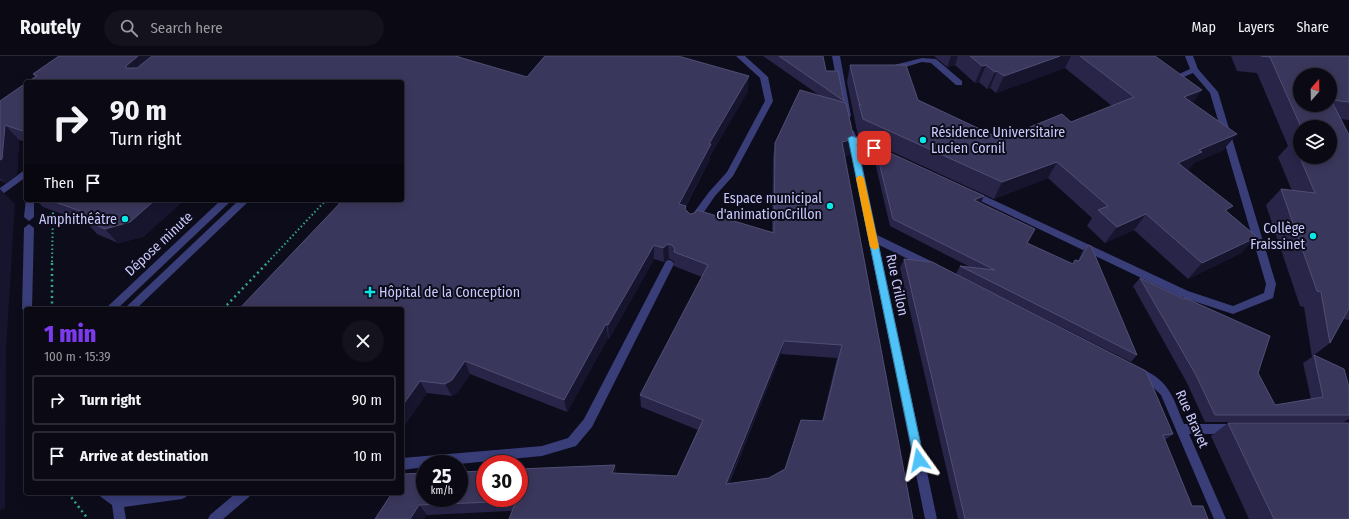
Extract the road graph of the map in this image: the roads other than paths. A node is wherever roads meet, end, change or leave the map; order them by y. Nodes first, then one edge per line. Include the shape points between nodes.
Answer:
1 (740, 56) edge
2 (836, 56) edge
3 (1189, 56) edge
4 (1194, 70) junction
5 (881, 71) edge
6 (959, 83) dead end
7 (1163, 83) edge
8 (852, 138) junction
9 (895, 158) edge
10 (24, 174) edge
11 (959, 188) edge
12 (0, 193) edge
13 (29, 202) edge
14 (225, 202) edge
15 (243, 202) edge
16 (29, 217) dead end
17 (691, 223) edge
18 (29, 228) dead end
19 (872, 237) junction
20 (669, 264) edge
21 (941, 271) edge
22 (27, 307) edge
23 (112, 307) edge
24 (131, 307) edge
25 (1125, 366) edge
26 (1182, 429) junction
27 (1245, 429) edge
28 (404, 464) edge
29 (108, 495) edge
30 (168, 495) edge
31 (243, 495) edge
32 (117, 502) junction
33 (120, 519) edge
34 (214, 519) edge
35 (931, 519) edge
36 (1220, 519) edge

1 - 17 street via 764,77 769,101 730,174
2 - 8 street, Rue Crillon via 843,74
3 - 4 street
4 - 7 street
4 - 11 street via 1214,92 1271,284 1269,295 1233,310 1185,294
5 - 6 street via 922,60 933,61
8 - 9 street
8 - 19 street, Rue Crillon
10 - 12 street
13 - 16 street
14 - 23 street, Dépose minute
15 - 24 street, Dépose minute
18 - 22 street
19 - 21 street
19 - 35 street, Rue Crillon
20 - 28 street via 588,423 572,442 542,451
25 - 26 street, Rue Bravet via 1154,380 1165,392
26 - 27 street
26 - 36 street, Rue Bravet
29 - 32 street
30 - 32 street
31 - 34 street
32 - 33 street

